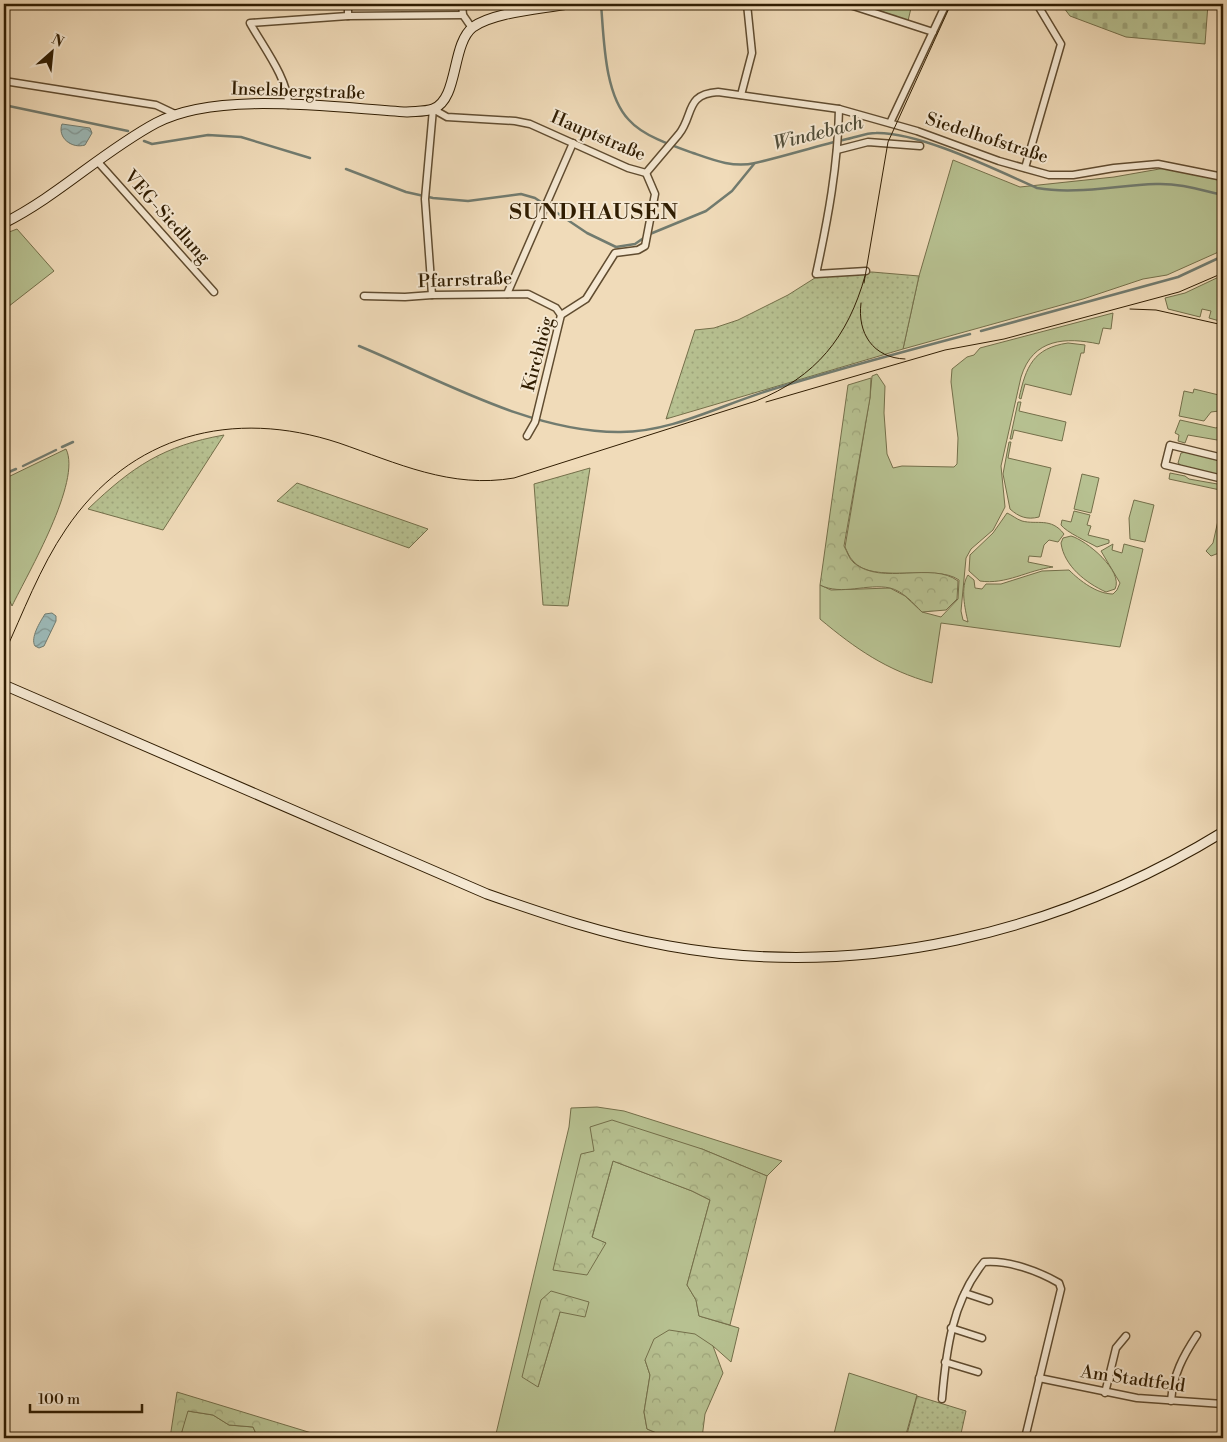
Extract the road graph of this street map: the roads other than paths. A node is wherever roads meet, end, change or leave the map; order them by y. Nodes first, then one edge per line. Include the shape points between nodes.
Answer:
1 (348, 4) edge
2 (462, 4) edge
3 (567, 4) edge
4 (747, 4) edge
5 (847, 4) edge
6 (946, 4) edge
7 (1040, 6) edge
8 (462, 15) junction
9 (348, 16) junction
10 (472, 28) junction
11 (933, 32) junction
12 (4, 82) edge
13 (741, 96) junction
14 (288, 105) junction
15 (433, 109) junction
16 (839, 109) junction
17 (175, 114) junction
18 (890, 123) junction
19 (573, 143) junction
20 (838, 144) junction
21 (920, 146) dead end
22 (98, 162) junction
23 (1025, 168) junction
24 (646, 174) junction
25 (1223, 177) edge
26 (4, 224) edge
27 (866, 271) dead end
28 (214, 292) dead end
29 (507, 294) junction
30 (432, 295) junction
31 (364, 296) dead end
32 (561, 315) junction
33 (526, 436) dead end
34 (1223, 458) edge
35 (1223, 479) edge
36 (4, 685) edge
37 (1223, 832) edge
38 (965, 1293) junction
39 (989, 1302) dead end
40 (951, 1328) junction
41 (1197, 1335) dead end
42 (1126, 1336) dead end
43 (982, 1338) dead end
44 (945, 1362) junction
45 (978, 1372) dead end
46 (1039, 1378) junction
47 (1104, 1393) junction
48 (942, 1399) dead end
49 (1171, 1401) junction
50 (1223, 1404) edge
51 (1026, 1438) edge

1 - 9 street
2 - 8 street
3 - 10 main road via 500,16
4 - 13 street via 752,53
5 - 11 street
6 - 11 street
7 - 23 street via 1062,44
8 - 9 street
8 - 10 street
9 - 14 street via 250,23 274,64 288,97
10 - 15 main road via 464,38 445,98
11 - 18 street
12 - 17 street via 156,105
13 - 16 street, Siedelhofstraße
13 - 24 street, Hauptstraße via 718,92 698,98 681,131
14 - 15 main road, Inselsbergstraße via 407,112
14 - 17 main road, Inselsbergstraße via 216,105
15 - 19 street, Hauptstraße via 447,117 530,124
15 - 30 street via 426,197
16 - 18 street, Siedelhofstraße
16 - 20 street
17 - 22 main road, Inselsbergstraße via 131,137
18 - 23 street, Siedelhofstraße
19 - 24 street, Hauptstraße
19 - 29 street
20 - 21 street, Siedelhofstraße via 868,142
20 - 27 street via 832,198 816,274
22 - 26 main road, Inselsbergstraße
22 - 28 street, VEG-Siedlung
23 - 25 street, Siedelhofstraße via 1049,175 1073,175 1158,164
24 - 32 street, Kirchhög via 655,194 645,246 615,253 586,299
29 - 30 street, Pfarrstraße
29 - 32 street, Pfarrstraße via 528,294 556,308
30 - 31 street, Pfarrstraße via 405,298
32 - 33 street, Kirchhög via 535,422
34 - 35 street via 1170,445 1165,465
36 - 37 main road via 487,894 600,931 716,953 799,957 847,955 928,946 977,936 1069,909 1112,891 1159,869
38 - 39 street
38 - 40 street
38 - 46 street via 984,1262 1036,1271 1060,1283
40 - 43 street
40 - 44 street
41 - 49 street via 1178,1368
42 - 47 street via 1116,1348
44 - 45 street
44 - 48 street
46 - 47 street, Am Stadtfeld
46 - 51 street
47 - 49 street, Am Stadtfeld
49 - 50 street, Am Stadtfeld

